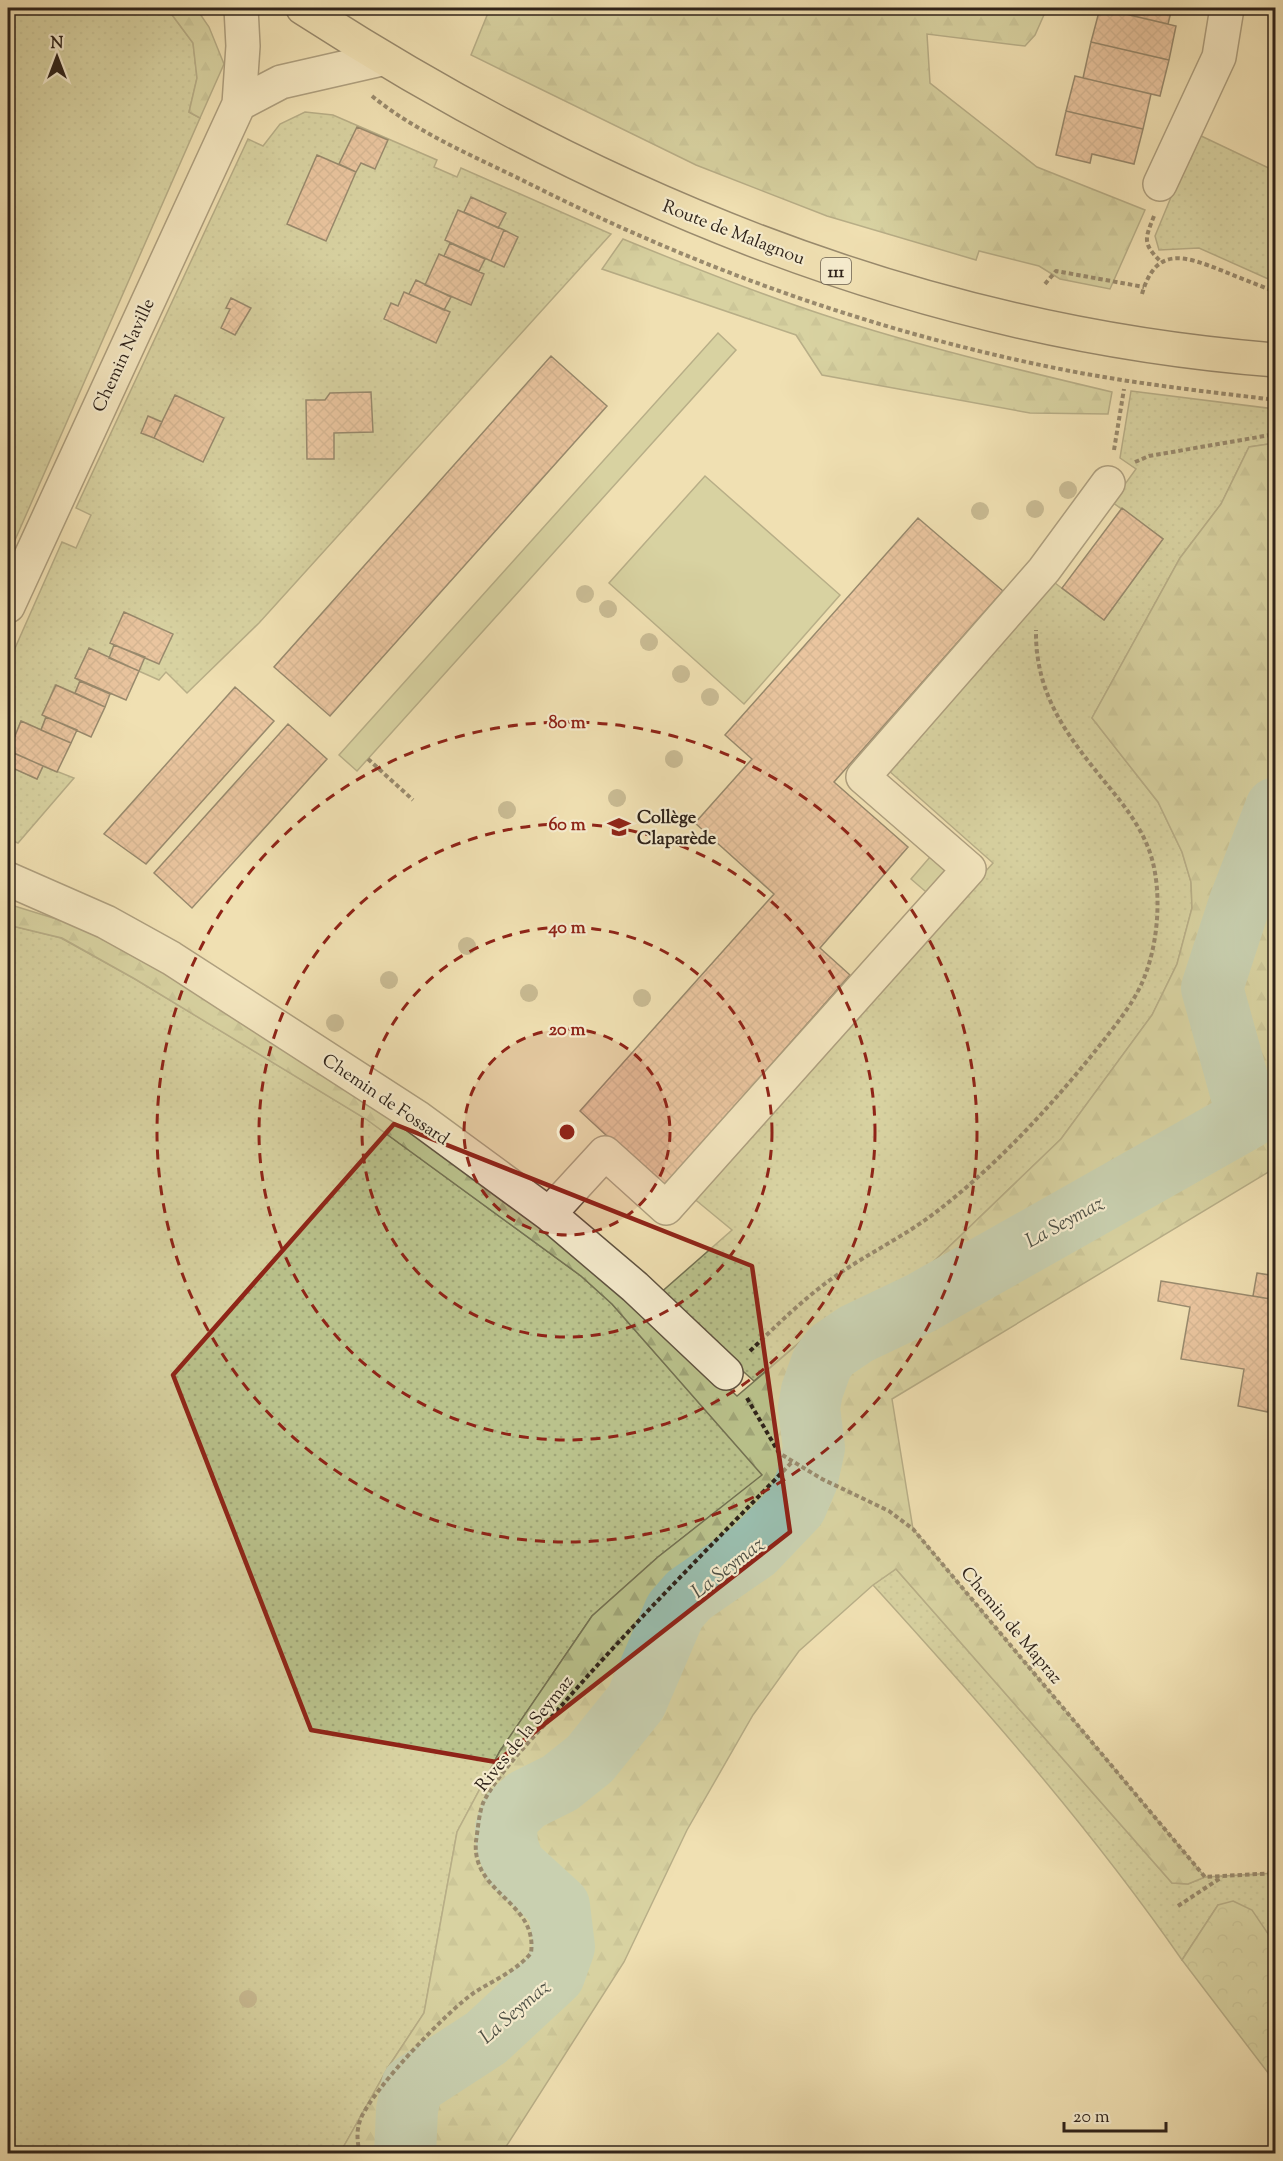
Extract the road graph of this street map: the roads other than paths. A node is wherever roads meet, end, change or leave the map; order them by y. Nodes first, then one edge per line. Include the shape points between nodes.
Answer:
1 (241, 8) edge
2 (303, 8) edge
3 (1227, 8) edge
4 (382, 59) junction
5 (239, 104) junction
6 (1160, 184) road end
7 (1275, 360) edge
8 (1108, 483) road end
9 (8, 606) edge
10 (8, 879) edge
11 (549, 1214) junction
12 (726, 1373) road end

1 - 5 street, Chemin Naville
2 - 4 main road, Route de Malagnou / 111
3 - 6 street via 1219,57
4 - 5 street via 281,82
4 - 7 main road, Route de Malagnou / 111 via 473,111 640,194 835,271 972,310 1071,332
5 - 9 street, Chemin Naville
8 - 11 street via 1044,570 863,777 969,869 666,1208 605,1153
10 - 11 street, Chemin de Fossard via 106,922 171,958 417,1118
11 - 12 street, Chemin de Fossard via 635,1287

